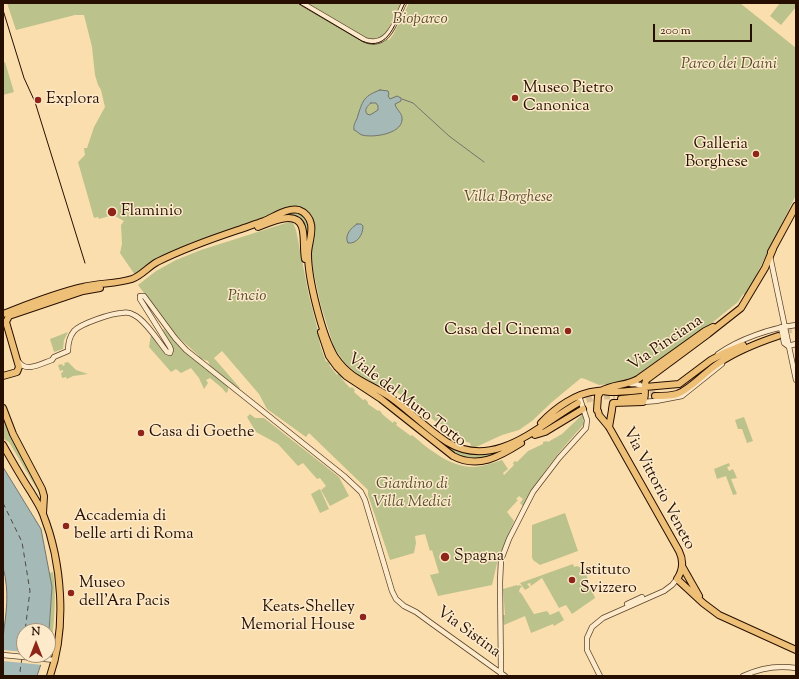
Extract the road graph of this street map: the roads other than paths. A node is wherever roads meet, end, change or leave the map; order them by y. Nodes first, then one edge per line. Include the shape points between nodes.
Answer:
1 (302, 3) edge
2 (404, 3) edge
3 (796, 206) edge
4 (771, 253) junction
5 (135, 280) junction
6 (52, 300) junction
7 (3, 314) edge
8 (4, 321) edge
9 (718, 325) junction
10 (796, 325) edge
11 (780, 330) junction
12 (756, 344) junction
13 (796, 344) edge
14 (743, 346) junction
15 (788, 346) junction
16 (711, 360) junction
17 (728, 360) joint
18 (18, 362) junction
19 (721, 365) junction
20 (704, 374) junction
21 (3, 376) edge
22 (796, 380) edge
23 (629, 384) junction
24 (601, 391) junction
25 (642, 394) junction
26 (579, 396) junction
27 (580, 406) junction
28 (3, 408) edge
29 (610, 427) junction
30 (534, 433) junction
31 (3, 445) edge
32 (43, 513) junction
33 (682, 566) junction
34 (677, 579) junction
35 (651, 597) junction
36 (703, 603) junction
37 (622, 609) junction
38 (56, 646) edge
39 (796, 650) edge
40 (3, 655) edge
41 (16, 656) edge
42 (52, 663) edge
43 (796, 666) edge
44 (502, 675) edge
45 (50, 676) edge
46 (600, 676) edge
47 (743, 676) edge

1 - 2 street via 372,42 378,42 388,35
3 - 4 main road, Via Pinciana
4 - 9 main road, Via Pinciana via 742,306
4 - 11 street
5 - 6 main road via 87,286
5 - 30 main road, Viale del Muro Torto via 157,266 192,250 281,220 295,219 302,227 310,295 324,344 333,361 346,376 462,460 475,462 492,459 506,453
5 - 30 main road, Viale del Muro Torto via 156,263 185,249 288,210 300,210 307,215 311,224 308,259 319,314 332,352 349,372 361,382 388,395 442,438 461,448 475,451 498,449
6 - 7 main road
6 - 8 main road via 9,316
8 - 18 main road
9 - 23 main road, Via Pinciana via 705,331
9 - 25 main road, Via Pinciana via 647,379
10 - 11 street
11 - 12 main road
11 - 14 main road
11 - 15 street
11 - 16 street via 732,345
12 - 17 main road
12 - 20 main road via 728,357
13 - 15 street
14 - 16 main road
14 - 20 main road via 716,361 683,386 655,393 679,393
15 - 22 street
16 - 25 main road via 679,384
17 - 19 street
18 - 21 main road via 19,369 16,372
18 - 44 street, Via Sistina via 22,366 31,367 52,360 68,352 73,332 80,326 123,313 136,316 151,330 167,352 170,352 170,347 140,299 144,297 181,345 361,492 398,601
19 - 20 main road
19 - 25 street via 682,396 656,401
23 - 24 main road
23 - 25 street via 636,384
24 - 25 main road
24 - 26 main road
24 - 29 main road, Via Vittorio Veneto via 597,408 599,416
25 - 29 main road via 613,405
26 - 27 street
26 - 30 main road via 554,411
27 - 30 main road via 545,432
27 - 44 street via 587,420 586,428 559,458 530,497 500,566
28 - 32 main road via 13,434 44,494
29 - 33 main road, Via Vittorio Veneto via 677,546
31 - 32 main road
32 - 38 main road via 55,555 60,592 59,635
33 - 34 main road, Via Vittorio Veneto
33 - 36 main road
34 - 35 street, Via Vittorio Veneto via 669,588
34 - 36 main road
35 - 37 street, Via Vittorio Veneto
35 - 37 street, Via Vittorio Veneto via 643,597 628,603
36 - 39 main road via 718,615
37 - 46 street, Via Vittorio Veneto via 598,621 588,636 588,652
40 - 41 street
42 - 45 main road
43 - 47 street via 768,668

